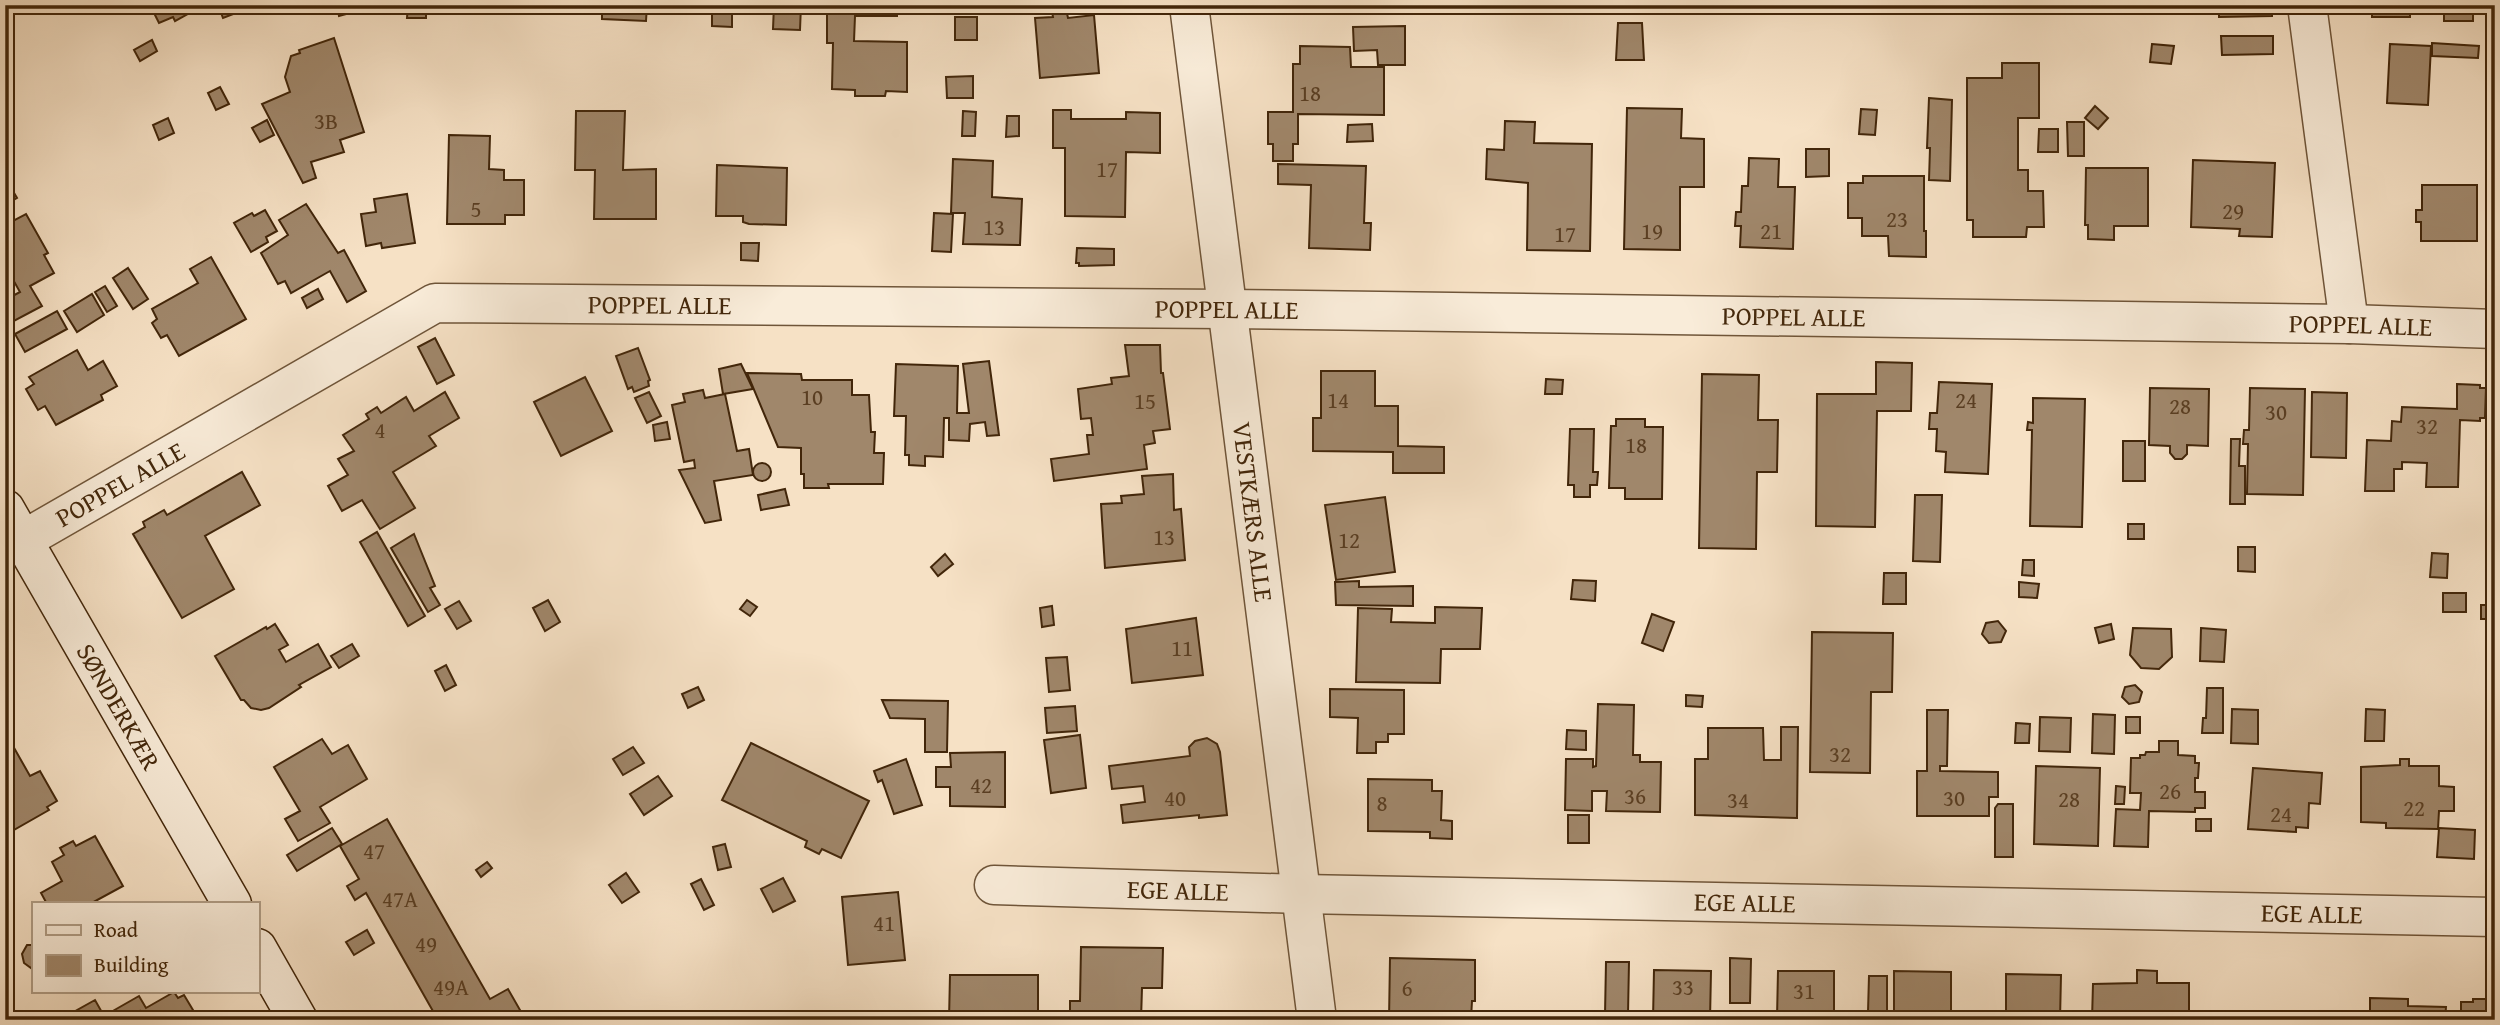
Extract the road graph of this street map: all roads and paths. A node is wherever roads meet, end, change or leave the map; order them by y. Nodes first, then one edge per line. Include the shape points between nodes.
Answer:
1 (1189, 5) edge
2 (2307, 5) edge
3 (1227, 309) junction
4 (2348, 324) junction
5 (2495, 329) edge
6 (14, 524) edge
7 (995, 885) dead end
8 (1301, 894) junction
9 (231, 902) edge
10 (2495, 917) edge
11 (259, 952) edge
12 (298, 1020) edge
13 (1317, 1020) edge

1 - 3 street, VESTKÆRS ALLE
2 - 4 street
3 - 4 street, POPPEL ALLE
3 - 6 street, POPPEL ALLE via 435,303
3 - 8 street, VESTKÆRS ALLE
4 - 5 street, POPPEL ALLE
6 - 9 street, SØNDERKÆR
7 - 8 street, EGE ALLE
8 - 10 street, EGE ALLE
8 - 13 street, VESTKÆRS ALLE
11 - 12 street

